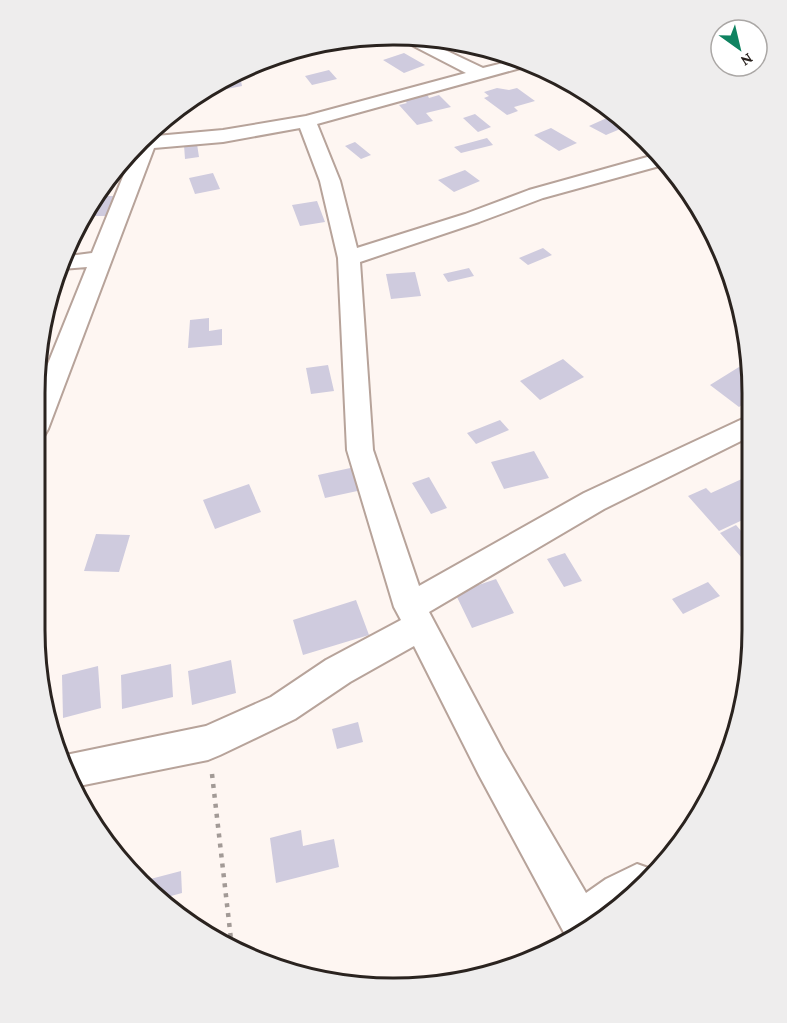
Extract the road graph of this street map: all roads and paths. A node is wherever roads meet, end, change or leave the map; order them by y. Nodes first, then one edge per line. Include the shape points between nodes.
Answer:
1 (423, 47) edge
2 (512, 66) edge
3 (479, 74) junction
4 (308, 121) junction
5 (154, 141) edge
6 (143, 151) edge
7 (653, 161) edge
8 (349, 258) junction
9 (101, 260) junction
10 (71, 263) edge
11 (45, 403) edge
12 (742, 429) edge
13 (415, 616) junction
14 (208, 743) junction
15 (75, 769) edge
16 (625, 890) edge
17 (591, 916) edge
18 (581, 923) edge
19 (231, 937) edge

1 - 3 street
2 - 3 street
3 - 4 street
4 - 5 street via 223,136
4 - 8 street via 330,181
6 - 9 street
7 - 8 street via 537,194
8 - 13 street via 360,450
9 - 10 street
9 - 11 street
12 - 13 street via 594,501
13 - 14 street via 283,708
13 - 18 street
14 - 15 street
14 - 19 path
16 - 17 street via 608,899

